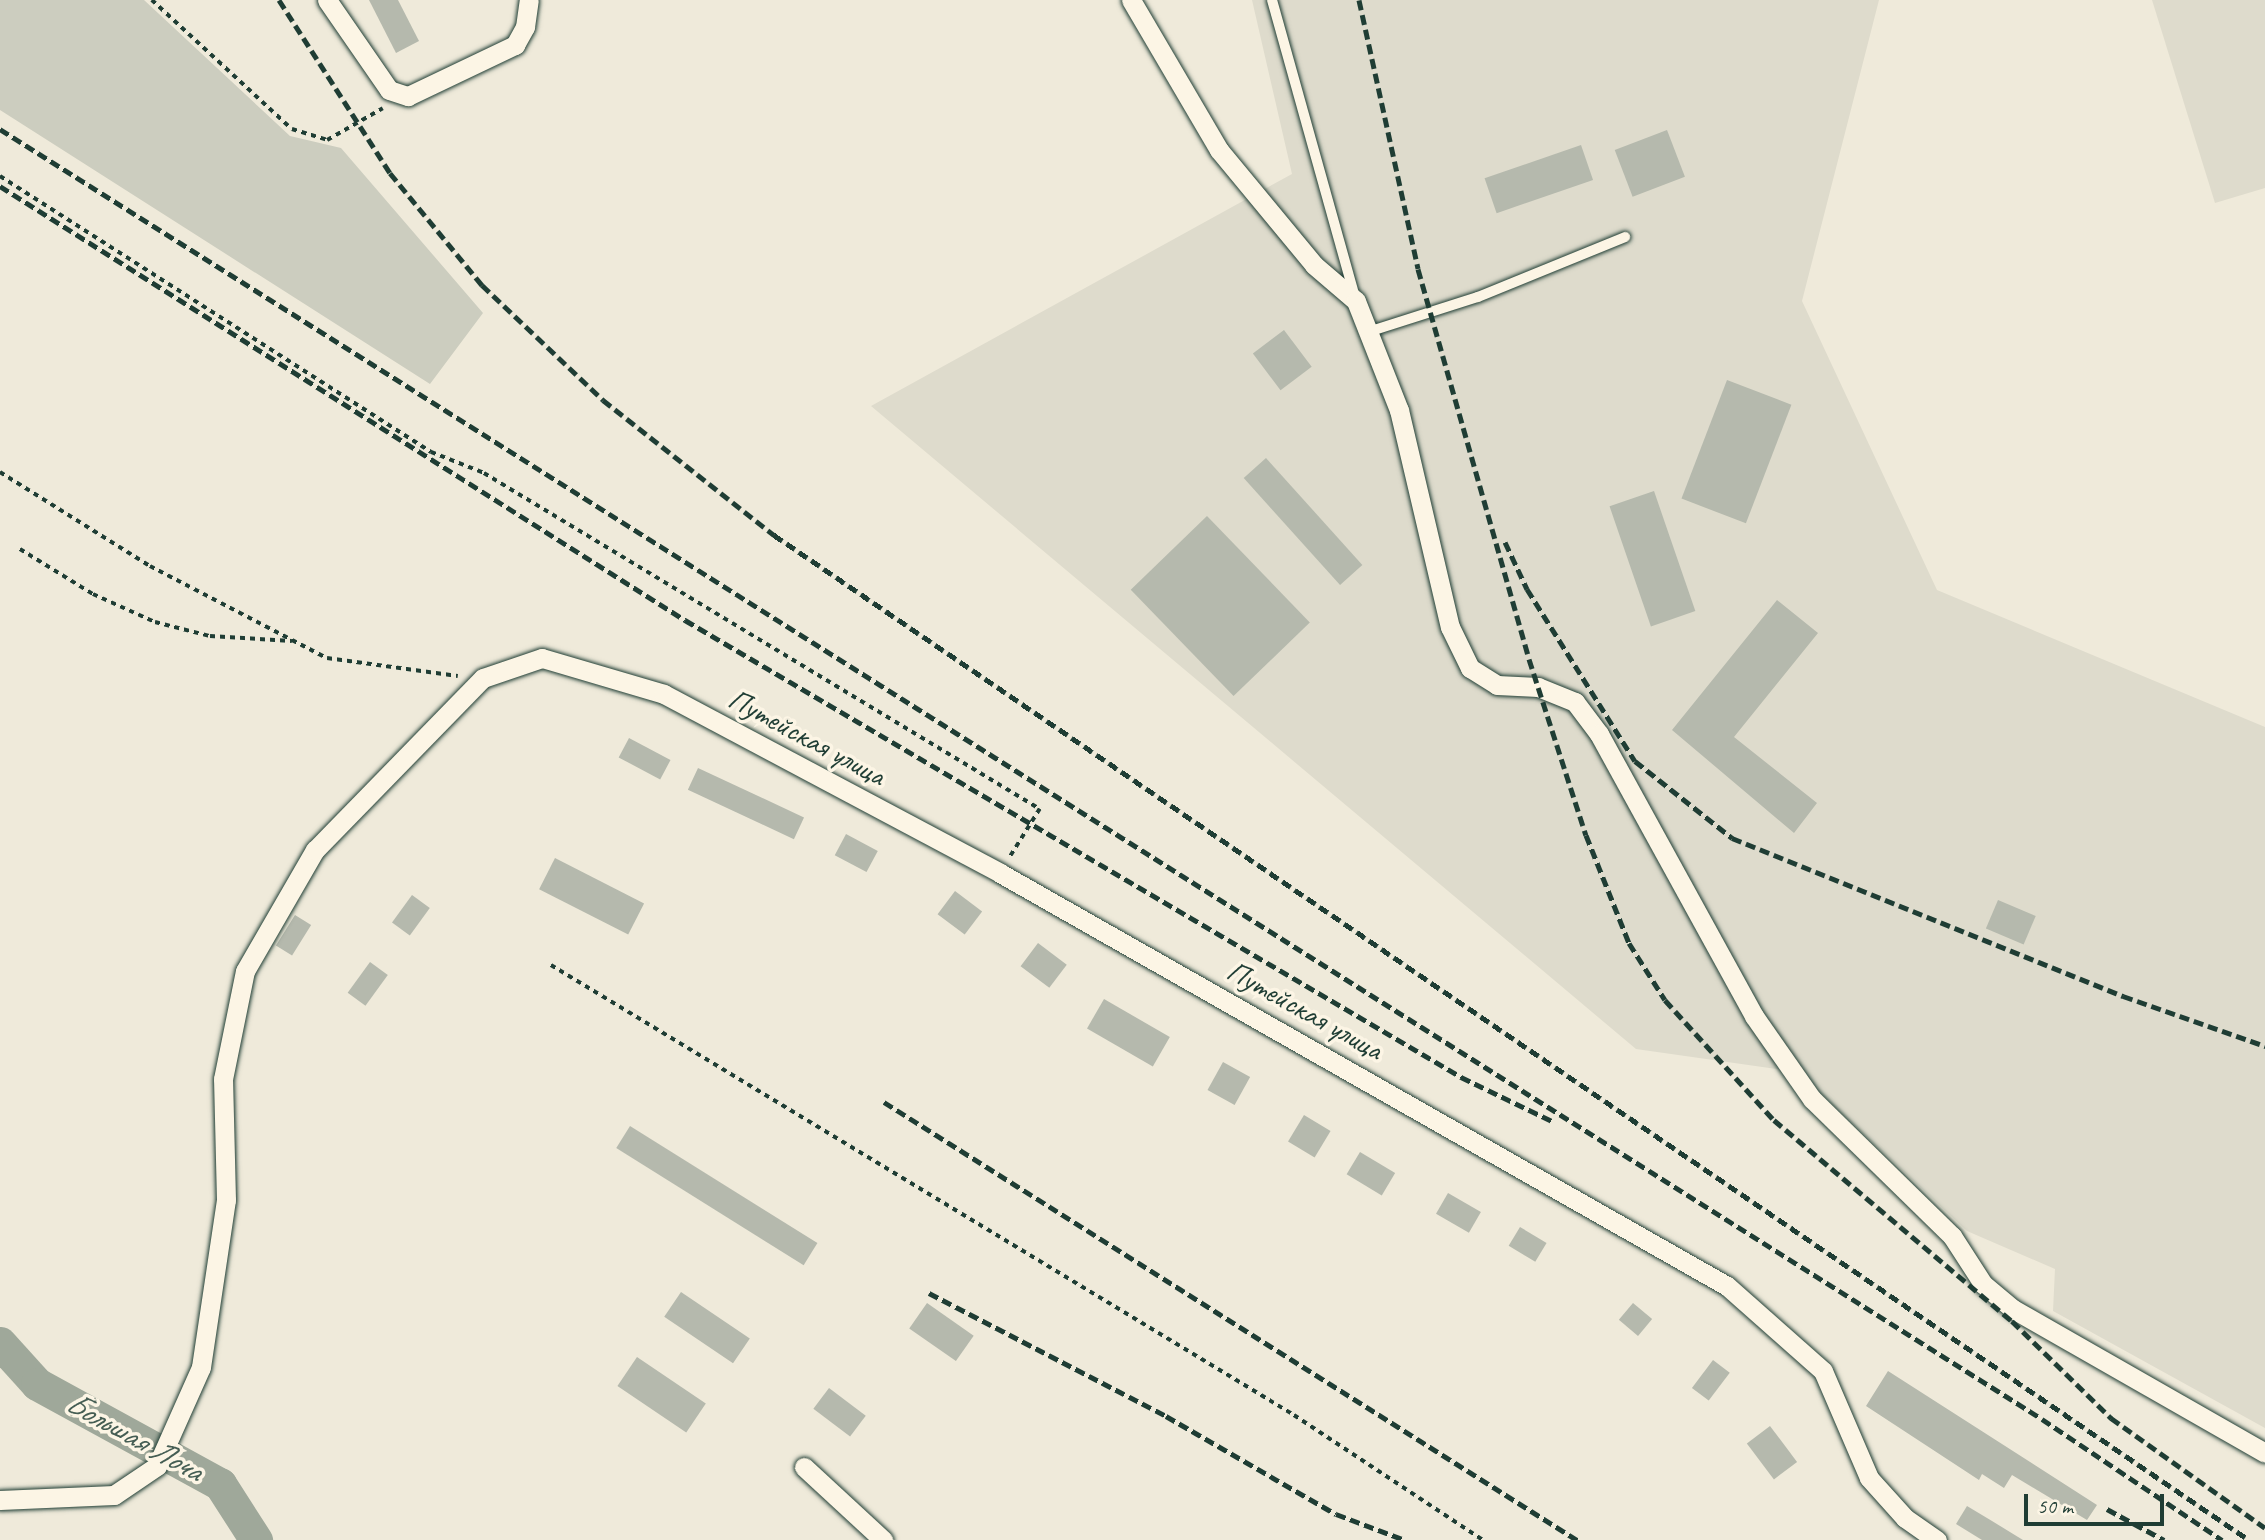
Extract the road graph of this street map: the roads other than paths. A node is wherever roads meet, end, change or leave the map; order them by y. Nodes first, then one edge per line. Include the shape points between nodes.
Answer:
1 (327, 0) edge
2 (528, 0) edge
3 (1130, 0) edge
4 (1272, 0) edge
5 (1625, 237) dead end
6 (1356, 301) junction
7 (1368, 332) junction
8 (2265, 1453) edge
9 (804, 1468) dead end
10 (0, 1500) edge
11 (883, 1540) edge
12 (1937, 1540) edge

1 - 2 street via 389,90 408,96 515,45 525,27
3 - 6 street via 1219,150 1314,265
4 - 6 lane
5 - 7 lane via 1478,297
6 - 7 street
7 - 8 street via 1399,410 1450,627 1470,668 1497,685 1538,687 1575,702 1599,734 1754,1016 1812,1100 1952,1236 1983,1284 2013,1309
9 - 11 street
10 - 12 street, Путейская улица via 114,1495 162,1454 201,1367 226,1200 223,1079 244,971 315,850 483,678 542,658 664,694 1000,873 1727,1286 1823,1371 1869,1478 1905,1518

